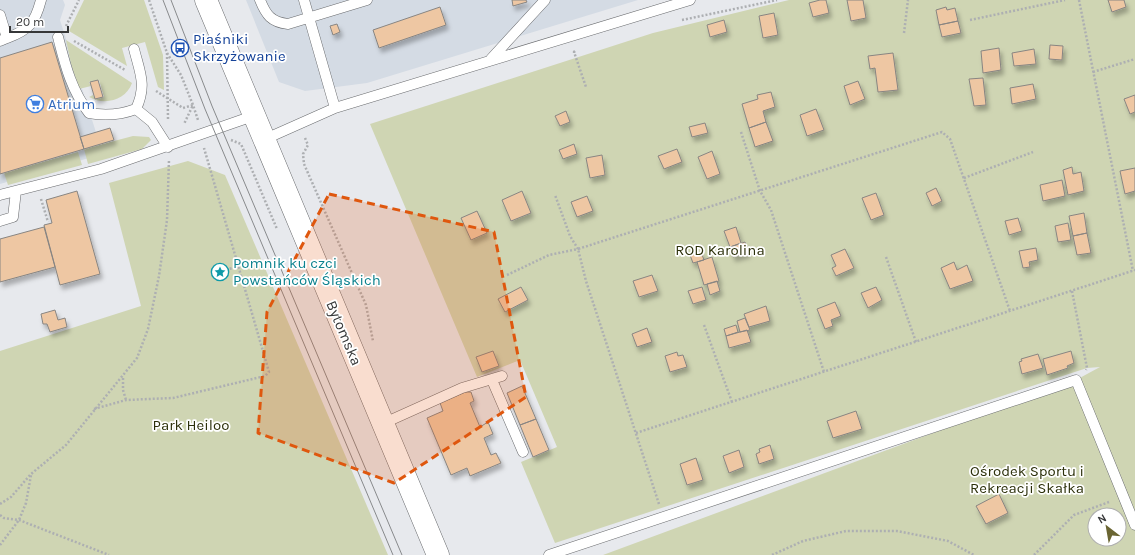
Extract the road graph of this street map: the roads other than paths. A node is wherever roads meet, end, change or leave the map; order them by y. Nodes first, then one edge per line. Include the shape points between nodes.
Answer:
1 (41, 0) edge
2 (206, 0) edge
3 (260, 0) edge
4 (304, 0) edge
5 (367, 0) edge
6 (545, 0) edge
7 (690, 0) edge
8 (0, 15) edge
9 (309, 18) junction
10 (60, 35) road end
11 (4, 39) edge
12 (134, 49) dead end
13 (490, 60) junction
14 (335, 108) junction
15 (136, 109) junction
16 (253, 116) junction
17 (263, 140) junction
18 (168, 147) junction
19 (16, 191) junction
20 (0, 195) edge
21 (0, 221) edge
22 (502, 376) dead end
23 (492, 380) junction
24 (382, 424) junction
25 (523, 452) dead end
26 (1135, 526) edge
27 (438, 555) edge
28 (549, 555) edge

1 - 11 lane via 32,24 22,32
2 - 16 main road, Bytomska
3 - 9 lane via 270,18 276,23 288,24
4 - 9 lane
5 - 9 lane
6 - 13 lane
7 - 13 lane
8 - 11 lane
9 - 14 lane
10 - 15 lane via 69,79 88,113 102,115
12 - 15 lane via 143,81 142,96
13 - 14 lane
14 - 17 lane
15 - 18 lane via 152,122
16 - 17 main road, Bytomska
16 - 18 lane via 176,141
17 - 24 main road, Bytomska
18 - 19 lane via 101,169
19 - 20 lane
19 - 21 lane via 13,218
22 - 23 lane
23 - 24 lane via 462,388
23 - 25 lane
24 - 27 main road, Bytomska
26 - 28 lane via 1076,380

